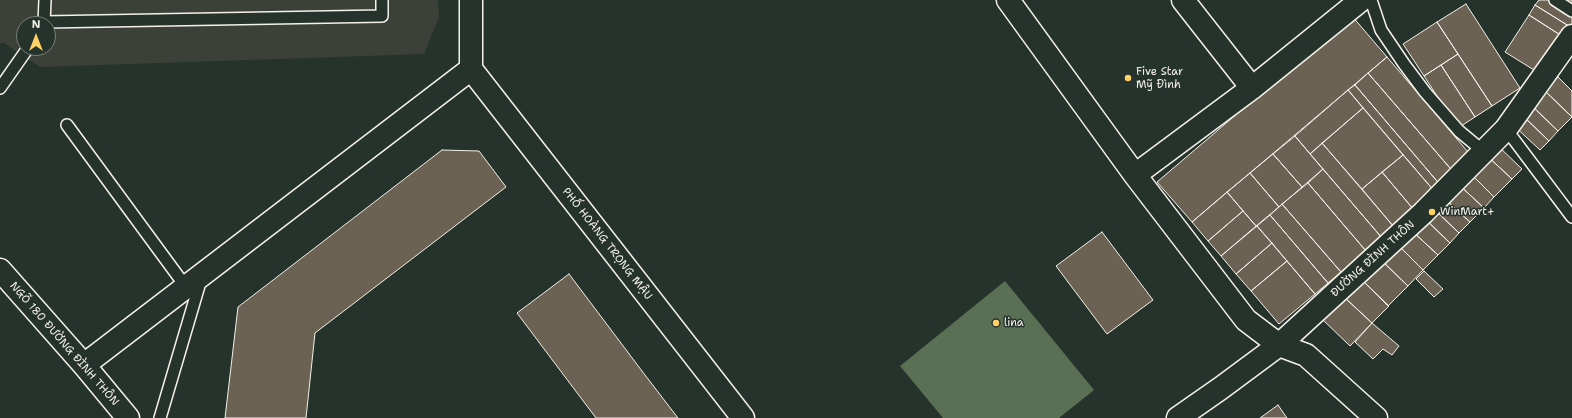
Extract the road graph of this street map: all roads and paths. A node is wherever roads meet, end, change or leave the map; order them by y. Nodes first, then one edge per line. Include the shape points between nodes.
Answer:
1 (45, 0) edge
2 (382, 0) edge
3 (471, 0) edge
4 (1008, 0) edge
5 (1183, 0) edge
6 (1361, 0) edge
7 (1371, 0) edge
8 (1554, 0) edge
9 (1572, 11) edge
10 (44, 16) edge
11 (56, 23) edge
12 (1569, 48) edge
13 (22, 56) edge
14 (471, 69) junction
15 (0, 88) edge
16 (1252, 88) junction
17 (67, 125) dead end
18 (1506, 129) junction
19 (1483, 152) junction
20 (1135, 175) junction
21 (1572, 217) edge
22 (0, 270) edge
23 (194, 281) junction
24 (1278, 345) junction
25 (84, 365) junction
26 (128, 418) edge
27 (160, 418) edge
28 (743, 418) edge
29 (1178, 418) edge
30 (1376, 418) edge

1 - 10 lane
2 - 11 lane via 382,16
3 - 14 street
4 - 20 street
5 - 16 street
6 - 16 street
7 - 19 lane via 1381,30 1404,64 1459,131
8 - 9 lane
12 - 18 street, ĐƯỜNG ĐÌNH THÔN
13 - 15 lane
14 - 23 street
14 - 28 street, PHỐ HOÀNG TRỌNG MẬU
16 - 20 street
17 - 23 lane
18 - 19 street, ĐƯỜNG ĐÌNH THÔN
18 - 21 lane
19 - 24 street, ĐƯỜNG ĐÌNH THÔN via 1423,213
20 - 24 street via 1246,320
22 - 25 street, NGÕ 180 ĐƯỜNG ĐÌNH THÔN
23 - 25 street
23 - 27 lane
24 - 29 street, ĐƯỜNG ĐÌNH THÔN
24 - 30 street via 1306,355
25 - 26 street, NGÕ 180 ĐƯỜNG ĐÌNH THÔN

